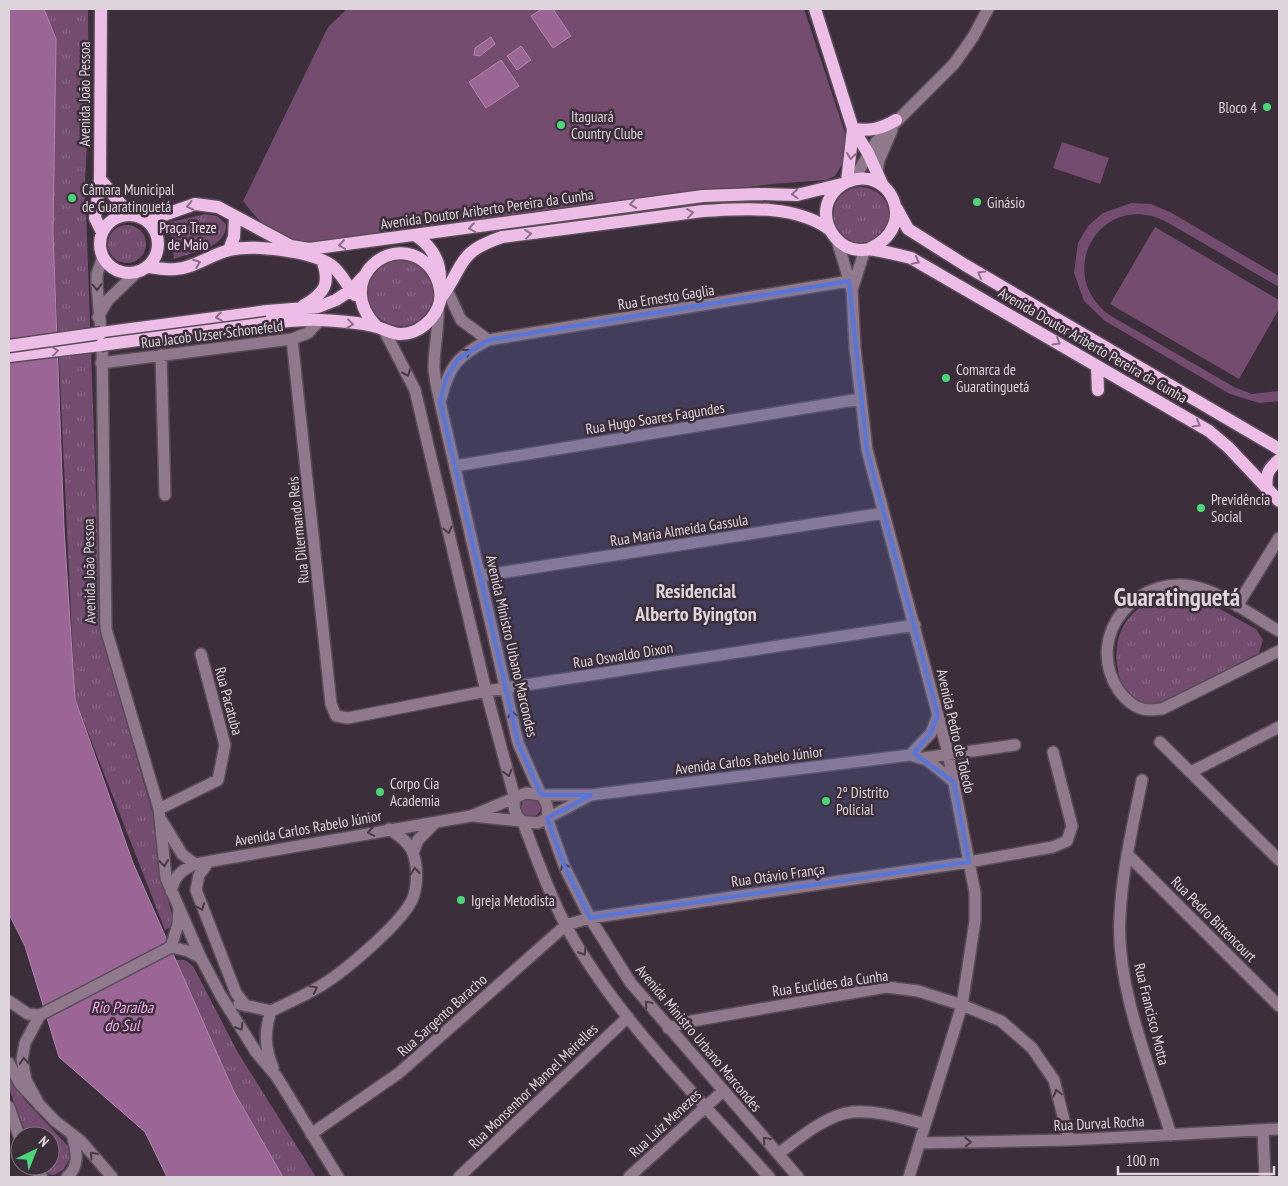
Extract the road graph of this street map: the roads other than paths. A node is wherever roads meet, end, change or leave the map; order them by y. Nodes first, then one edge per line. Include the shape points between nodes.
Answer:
1 (101, 9) edge
2 (815, 9) edge
3 (988, 9) edge
4 (896, 120) junction
5 (853, 129) junction
6 (868, 153) junction
7 (877, 172) junction
8 (100, 179) junction
9 (847, 182) junction
10 (883, 186) junction
11 (895, 205) junction
12 (125, 216) junction
13 (235, 217) junction
14 (95, 218) junction
15 (147, 221) junction
16 (829, 229) junction
17 (102, 232) junction
18 (415, 235) junction
19 (390, 238) junction
20 (837, 240) junction
21 (867, 249) junction
22 (229, 250) junction
23 (103, 257) junction
24 (322, 260) junction
25 (149, 267) junction
26 (136, 273) junction
27 (365, 274) junction
28 (851, 285) junction
29 (351, 290) junction
30 (441, 297) junction
31 (361, 301) junction
32 (300, 308) junction
33 (98, 317) junction
34 (267, 317) junction
35 (320, 320) junction
36 (381, 329) junction
37 (101, 339) junction
38 (292, 339) junction
39 (488, 340) junction
40 (9, 346) edge
41 (162, 355) junction
42 (9, 356) edge
43 (101, 363) junction
44 (1097, 366) junction
45 (1098, 390) dead end
46 (860, 399) junction
47 (440, 402) junction
48 (1279, 449) edge
49 (1279, 460) edge
50 (454, 466) junction
51 (1267, 490) junction
52 (164, 495) dead end
53 (1279, 501) edge
54 (884, 513) junction
55 (1279, 538) edge
56 (480, 576) junction
57 (1237, 606) junction
58 (915, 625) junction
59 (1279, 631) edge
60 (1279, 650) edge
61 (201, 654) dead end
62 (506, 688) junction
63 (486, 692) junction
64 (938, 715) junction
65 (336, 716) joint
66 (1279, 727) edge
67 (1160, 742) dead end
68 (1015, 745) dead end
69 (947, 748) junction
70 (1053, 752) dead end
71 (917, 753) junction
72 (1191, 772) junction
73 (1142, 780) dead end
74 (954, 782) junction
75 (591, 795) junction
76 (541, 796) junction
77 (514, 799) junction
78 (159, 813) junction
79 (471, 816) junction
80 (547, 818) junction
81 (436, 822) junction
82 (523, 822) junction
83 (389, 829) junction
84 (413, 853) junction
85 (1127, 854) junction
86 (1279, 860) edge
87 (969, 862) junction
88 (208, 863) junction
89 (194, 864) junction
90 (171, 891) junction
91 (179, 906) junction
92 (590, 918) junction
93 (566, 925) junction
94 (169, 949) junction
95 (201, 958) junction
96 (221, 996) junction
97 (9, 1001) edge
98 (962, 1005) junction
99 (246, 1006) junction
100 (1279, 1006) edge
101 (271, 1011) junction
102 (42, 1014) junction
103 (628, 1017) junction
104 (668, 1028) junction
105 (9, 1063) edge
106 (277, 1077) junction
107 (723, 1091) junction
108 (9, 1106) edge
109 (40, 1106) junction
110 (706, 1106) junction
111 (926, 1124) junction
112 (16, 1126) edge
113 (1279, 1129) edge
114 (1263, 1130) junction
115 (72, 1134) junction
116 (311, 1134) junction
117 (1171, 1135) junction
118 (1070, 1140) junction
119 (920, 1143) junction
120 (778, 1154) junction
121 (67, 1177) edge
122 (112, 1177) edge
123 (338, 1177) edge
124 (460, 1177) edge
125 (628, 1177) edge
126 (769, 1177) edge
127 (798, 1177) edge
128 (910, 1177) edge
129 (1265, 1177) edge

1 - 8 main road, Avenida João Pessoa
2 - 5 main road
3 - 4 street via 954,64
4 - 5 main road via 869,131
4 - 6 street
4 - 7 street
5 - 6 main road
5 -> 9 main road
6 - 7 main road
6 - 9 street
7 - 10 main road
8 - 12 main road
8 - 14 main road, Avenida João Pessoa
9 - 10 main road via 875,181
9 - 16 main road via 832,194 826,207
9 -> 18 main road, Avenida Doutor Ariberto Pereira da Cunha via 797,195 703,196
10 - 11 main road
11 - 21 main road via 896,221 892,232 882,243
48 -> 11 main road, Avenida Doutor Ariberto Pereira da Cunha via 908,229
12 - 14 main road
12 - 15 main road
12 - 17 main road via 106,226
13 -> 15 main road, Avenida Doutor Ariberto Pereira da Cunha via 218,207 195,204
19 -> 13 main road, Avenida Doutor Ariberto Pereira da Cunha via 300,248
13 - 22 main road via 234,237
14 - 17 main road
15 - 25 main road via 159,244
16 - 20 main road
30 -> 16 main road, Avenida Doutor Ariberto Pereira da Cunha via 466,255 480,244 502,237 731,210 794,213
17 - 23 main road
18 - 19 main road, Avenida Doutor Ariberto Pereira da Cunha
18 - 30 main road via 433,252 440,270
19 - 27 main road via 374,255
20 - 21 main road via 849,248
20 - 28 street, Avenida Pedro de Toledo
21 - 28 street, Avenida Pedro de Toledo
21 -> 44 main road, Avenida Doutor Ariberto Pereira da Cunha via 912,258
22 - 24 main road via 246,247 286,251
25 -> 22 main road via 175,270
23 - 26 main road via 113,269
23 -> 33 street, Avenida João Pessoa via 97,274
24 - 29 main road via 333,266
24 - 32 main road via 326,272 322,291 316,299
25 - 26 main road
26 - 33 street via 108,300
27 - 29 main road
27 - 30 main road via 382,258 403,254 416,257 428,265 436,277
27 - 31 main road via 360,289
28 - 39 street, Rua Ernesto Gaglia
28 - 46 street, Avenida Pedro de Toledo
29 - 31 main road
29 - 32 main road via 318,307
30 - 36 main road via 429,322 416,331 400,334
30 - 39 street via 461,320
30 - 47 street, Avenida Ministro Urbano Marcondes via 434,349
31 - 36 main road via 367,316
32 - 34 main road
33 - 43 street, Avenida João Pessoa
34 - 35 main road
34 - 37 main road
35 -> 36 main road
35 - 38 street, Rua Jacob Uzser Schonefeld via 308,333
36 -> 63 street via 415,390
37 - 40 main road, bridge
42 -> 37 main road
38 - 41 street, Rua Jacob Uzser Schonefeld
38 - 65 street, Rua Dilermando Reis via 331,704
47 -> 39 street via 446,378 458,359
41 - 43 street, Rua Jacob Uzser Schonefeld
41 - 52 street
43 - 78 street, Avenida João Pessoa via 106,629
44 - 45 main road
44 -> 51 main road, Avenida Doutor Ariberto Pereira da Cunha via 1209,431
46 - 50 street, Rua Hugo Soares Fagundes
46 - 54 street, Avenida Pedro de Toledo via 867,450
47 - 50 street, Avenida Ministro Urbano Marcondes
49 - 51 main road via 1268,471
50 - 56 street, Avenida Ministro Urbano Marcondes
51 - 53 main road, Avenida Doutor Ariberto Pereira da Cunha
54 - 56 street, Rua Maria Almeida Gassula
54 - 58 street, Avenida Pedro de Toledo
55 - 57 street
56 - 62 street, Avenida Ministro Urbano Marcondes
57 - 59 street
57 - 60 street via 1203,588 1175,585 1152,589 1133,600 1118,617 1109,635 1107,656 1113,681 1124,697 1142,710 1162,709
58 - 62 street, Rua Oswaldo Dixon
58 - 64 street, Avenida Pedro de Toledo
61 - 78 street, Rua Pacatuba via 225,745 218,780
62 - 63 street, Rua Oswaldo Dixon
76 -> 62 street, Avenida Ministro Urbano Marcondes via 518,743
63 - 65 street, Rua Oswaldo Dixon via 348,718
63 -> 77 street
64 - 69 street, Avenida Pedro de Toledo
64 - 71 street via 931,733
66 - 72 street
67 - 72 street
68 - 69 street, Avenida Carlos Rabelo Júnior
69 - 71 street, Avenida Carlos Rabelo Júnior
69 - 74 street, Avenida Pedro de Toledo
70 - 87 street, Rua Otávio França via 1072,826 1067,841 1054,847
71 - 74 street
71 - 75 street, Avenida Carlos Rabelo Júnior
72 - 86 street
73 - 85 street, Rua Francisco Motta
74 - 87 street, Avenida Pedro de Toledo
75 - 76 street, Avenida Carlos Rabelo Júnior
75 - 80 street, Avenida Carlos Rabelo Júnior
76 - 77 street, Avenida Carlos Rabelo Júnior via 533,792
76 - 80 street, Avenida Ministro Urbano Marcondes via 549,810
77 - 79 street, Avenida Carlos Rabelo Júnior
77 - 82 street via 515,811
78 - 89 street, Avenida João Pessoa via 182,854
78 -> 90 street, Avenida João Pessoa via 166,878
79 - 81 street, Avenida Carlos Rabelo Júnior
79 - 82 street, Avenida Carlos Rabelo Júnior
80 - 82 street, Avenida Carlos Rabelo Júnior via 538,823
92 -> 80 street, Avenida Ministro Urbano Marcondes via 565,868
81 - 83 street, Avenida Carlos Rabelo Júnior
81 - 84 street via 418,840
82 - 93 street
83 - 84 street
83 -> 88 street, Avenida Carlos Rabelo Júnior via 240,854
101 -> 84 street via 322,985 357,959 396,920 412,901 416,882
85 - 100 street, Rua Pedro Bittencourt
85 - 117 street, Rua Francisco Motta via 1120,918 1123,970
87 - 92 street, Rua Otávio França
87 - 98 street, Avenida Pedro de Toledo via 975,893 975,921
88 - 89 street
88 -> 99 street via 199,875 196,890 236,993
89 - 90 street via 175,877
90 - 91 street, Avenida João Pessoa
91 - 94 street via 178,924
91 - 95 street, Avenida João Pessoa
92 - 93 street, Rua Sargento Baracho
104 -> 92 street, Avenida Ministro Urbano Marcondes via 630,982
93 -> 103 street
93 - 116 street, Rua Sargento Baracho via 399,1073
94 - 95 street via 188,951
94 - 102 street
95 - 96 street, Avenida João Pessoa
96 - 99 street
96 -> 106 street, Avenida João Pessoa via 256,1052
97 - 102 street via 28,1014
98 - 104 street, Rua Euclides da Cunha via 918,991 886,987
98 - 111 street, Avenida Pedro de Toledo
118 -> 98 street, Rua Euclides da Cunha via 1054,1080 1032,1048 1001,1021
99 - 101 street
101 - 106 street via 265,1041
109 -> 102 street via 26,1080 22,1059 25,1043
103 - 110 street
103 - 124 street, Rua Monsenhor Manoel Meirelles
104 - 107 street, Avenida Ministro Urbano Marcondes
105 - 109 street via 20,1084
106 - 116 street
107 - 110 street, Rua Luiz Menezes
120 -> 107 street, Avenida Ministro Urbano Marcondes
108 - 112 street
109 - 115 street
110 - 125 street, Rua Luiz Menezes
110 - 126 street
111 - 119 street, Avenida Pedro de Toledo
111 - 120 street via 886,1114 851,1112 816,1126
113 - 114 street, Rua Durval Rocha
114 - 117 street, Rua Durval Rocha
114 - 129 street
115 - 121 street via 77,1165
122 -> 115 street
116 - 123 street
117 - 118 street, Rua Durval Rocha
119 -> 118 street, Rua Durval Rocha
119 - 128 street, Avenida Pedro de Toledo
120 - 127 street, Avenida Ministro Urbano Marcondes

